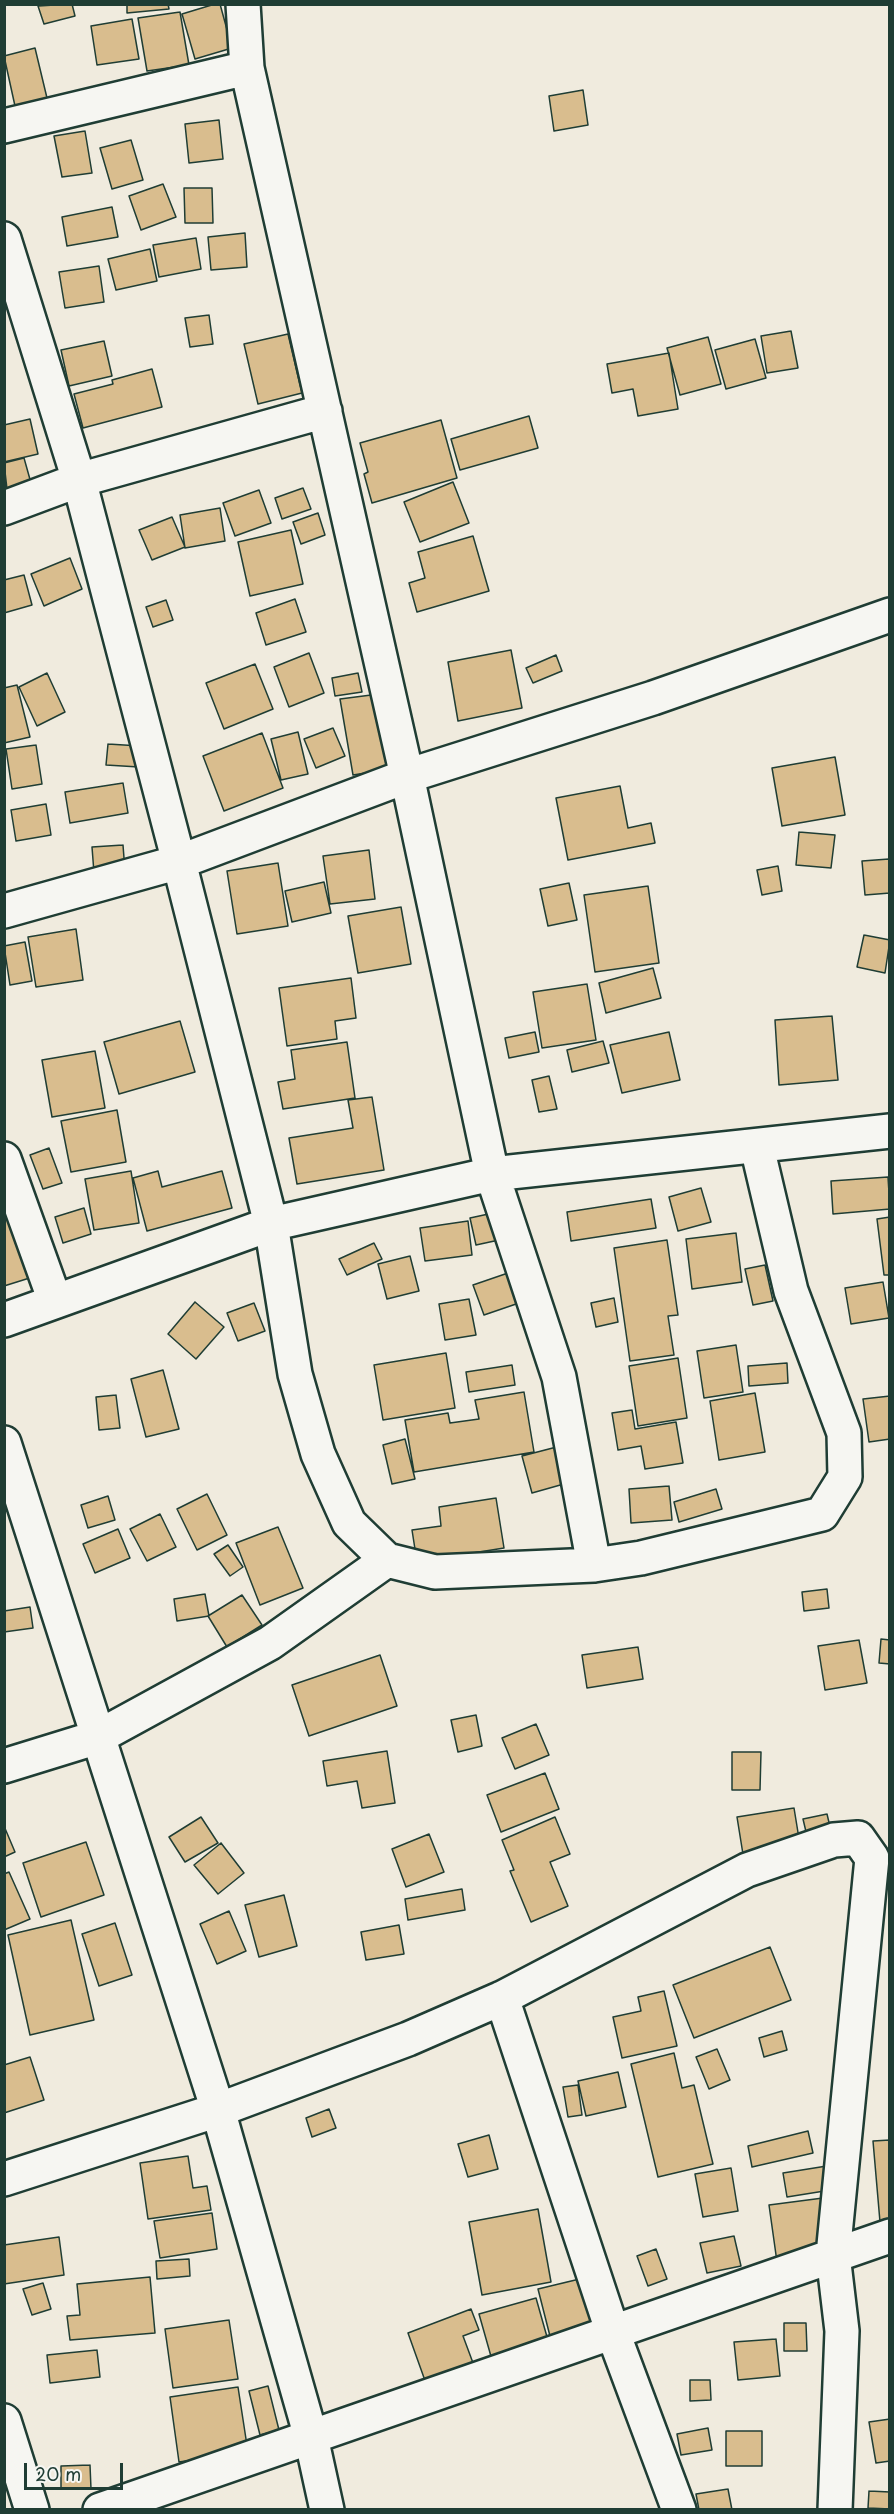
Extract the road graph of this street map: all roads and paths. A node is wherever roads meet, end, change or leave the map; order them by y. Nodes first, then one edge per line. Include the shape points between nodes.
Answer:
1 (243, 4) edge
2 (248, 68) junction
3 (4, 126) edge
4 (4, 240) edge
5 (325, 411) junction
6 (79, 480) junction
7 (4, 508) edge
8 (890, 615) edge
9 (407, 776) junction
10 (178, 862) junction
11 (4, 911) edge
12 (890, 1131) edge
13 (757, 1147) junction
14 (4, 1159) edge
15 (492, 1174) junction
16 (271, 1224) junction
17 (55, 1301) junction
18 (4, 1320) edge
19 (4, 1443) edge
20 (387, 1560) junction
21 (594, 1565) junction
22 (98, 1737) junction
23 (4, 1766) edge
24 (502, 1998) junction
25 (218, 2110) junction
26 (4, 2179) edge
27 (890, 2236) edge
28 (833, 2254) junction
29 (613, 2333) junction
30 (4, 2421) edge
31 (311, 2437) junction
32 (328, 2507) edge
33 (32, 2510) edge
34 (100, 2510) edge
35 (679, 2510) edge
36 (835, 2510) edge

1 - 2 street
2 - 3 street
2 - 5 street
4 - 6 street
5 - 6 street
5 - 9 street
6 - 7 street
6 - 10 street
8 - 9 street via 653,698
9 - 10 street
9 - 15 street
10 - 11 street
10 - 16 street
12 - 13 street
13 - 15 street
13 - 21 street via 791,1291 844,1433 845,1477 822,1514 641,1558
14 - 17 street
15 - 16 street
15 - 21 street via 559,1377
16 - 17 street
16 - 20 street via 295,1374 318,1454 349,1523
17 - 18 street
19 - 22 street
20 - 21 street via 435,1572
20 - 22 street via 270,1643
22 - 23 street
22 - 25 street
24 - 25 street via 408,2039
24 - 28 street via 747,1870 834,1840 858,1838 872,1858
24 - 29 street
25 - 26 street
25 - 31 street
27 - 28 street
28 - 29 street
28 - 36 street via 842,2331
29 - 31 street
29 - 35 street
30 - 33 street
31 - 32 street
31 - 34 street

